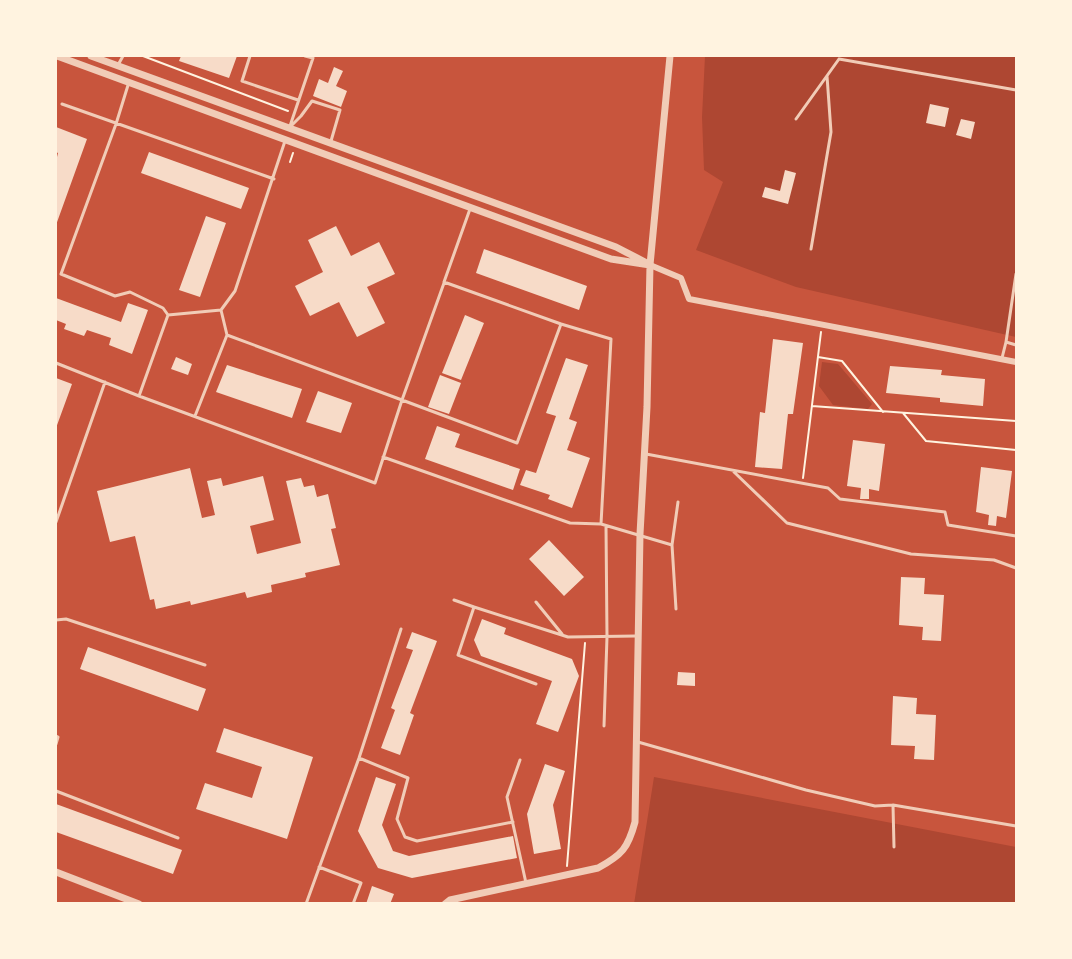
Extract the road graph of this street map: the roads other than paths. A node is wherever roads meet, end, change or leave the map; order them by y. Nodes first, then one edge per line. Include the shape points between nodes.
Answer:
1 (57, 56) edge
2 (91, 56) edge
3 (123, 56) edge
4 (250, 56) edge
5 (305, 56) edge
6 (670, 56) edge
7 (839, 57) edge
8 (118, 65) junction
9 (827, 76) junction
10 (129, 82) junction
11 (1017, 90) edge
12 (298, 100) junction
13 (62, 104) dead end
14 (796, 119) dead end
15 (116, 124) junction
16 (289, 128) junction
17 (285, 139) junction
18 (330, 143) junction
19 (274, 179) junction
20 (471, 207) junction
21 (811, 249) dead end
22 (650, 265) junction
23 (1017, 274) edge
24 (444, 282) junction
25 (221, 310) junction
26 (168, 315) junction
27 (561, 324) junction
28 (227, 335) junction
29 (1006, 342) junction
30 (1017, 345) edge
31 (1002, 358) junction
32 (1017, 362) edge
33 (56, 363) edge
34 (105, 382) junction
35 (140, 396) junction
36 (402, 400) junction
37 (195, 416) junction
38 (645, 453) junction
39 (383, 457) junction
40 (733, 471) junction
41 (678, 502) dead end
42 (56, 522) edge
43 (601, 524) junction
44 (606, 526) junction
45 (640, 534) junction
46 (1017, 536) edge
47 (672, 545) junction
48 (1017, 568) edge
49 (454, 600) dead end
50 (536, 602) dead end
51 (474, 607) junction
52 (676, 609) dead end
53 (56, 620) edge
54 (401, 629) dead end
55 (563, 636) junction
56 (638, 636) junction
57 (607, 637) junction
58 (205, 665) dead end
59 (536, 684) dead end
60 (604, 726) dead end
61 (56, 736) edge
62 (638, 742) junction
63 (56, 744) edge
64 (359, 758) junction
65 (520, 760) dead end
66 (56, 791) edge
67 (893, 805) junction
68 (513, 822) junction
69 (1017, 826) edge
70 (178, 838) dead end
71 (894, 847) dead end
72 (319, 867) junction
73 (56, 872) edge
74 (527, 884) junction
75 (139, 903) edge
76 (306, 903) edge
77 (353, 903) edge
78 (446, 903) edge

1 - 10 street
2 - 8 street
3 - 8 lane
4 - 12 lane via 242,81
5 - 12 lane via 313,58
6 - 22 street
7 - 9 lane
7 - 11 lane
8 - 16 street
9 - 14 lane
9 - 21 lane via 831,132
10 - 15 lane
10 - 17 street
12 - 16 lane
13 - 15 lane
15 - 19 lane
15 - 26 lane via 61,274 115,296 130,292 164,308
16 - 17 street
16 - 18 street
16 - 18 lane via 312,101 340,110
17 - 19 lane
17 - 20 street
18 - 22 street via 616,247
19 - 25 lane via 235,291
20 - 22 street via 611,259
20 - 24 lane
22 - 31 street via 681,278 689,299
22 - 38 street
23 - 29 lane
24 - 27 lane
24 - 36 lane
25 - 26 lane
25 - 28 lane
26 - 35 lane
27 - 36 lane via 517,443
27 - 43 lane via 611,339
28 - 36 lane
28 - 37 lane
29 - 30 lane
29 - 31 lane
31 - 32 street
33 - 34 lane
34 - 35 lane
34 - 42 lane
35 - 37 lane
36 - 39 lane
37 - 39 lane via 375,483
38 - 40 lane
38 - 45 street
39 - 43 lane via 570,523
40 - 46 lane via 828,488 840,499 945,512 948,525
40 - 48 lane via 787,523 911,554 994,560
41 - 47 lane
43 - 44 lane
44 - 45 lane
44 - 57 lane
45 - 47 lane
45 - 56 street
47 - 52 lane
49 - 51 lane
50 - 55 lane
51 - 55 lane
51 - 59 lane via 458,655
53 - 58 lane
54 - 64 lane
55 - 57 lane
56 - 57 lane
56 - 62 street
57 - 60 lane
61 - 63 lane
62 - 67 lane via 806,790 875,806
62 - 74 street via 635,822 630,842 615,859 598,868
64 - 68 lane via 408,778 397,819 405,837 417,841
64 - 72 lane
65 - 68 lane via 507,797
66 - 70 lane
67 - 69 lane
67 - 71 lane
68 - 74 lane
72 - 76 lane
72 - 77 lane via 361,883
73 - 75 street
74 - 78 street

